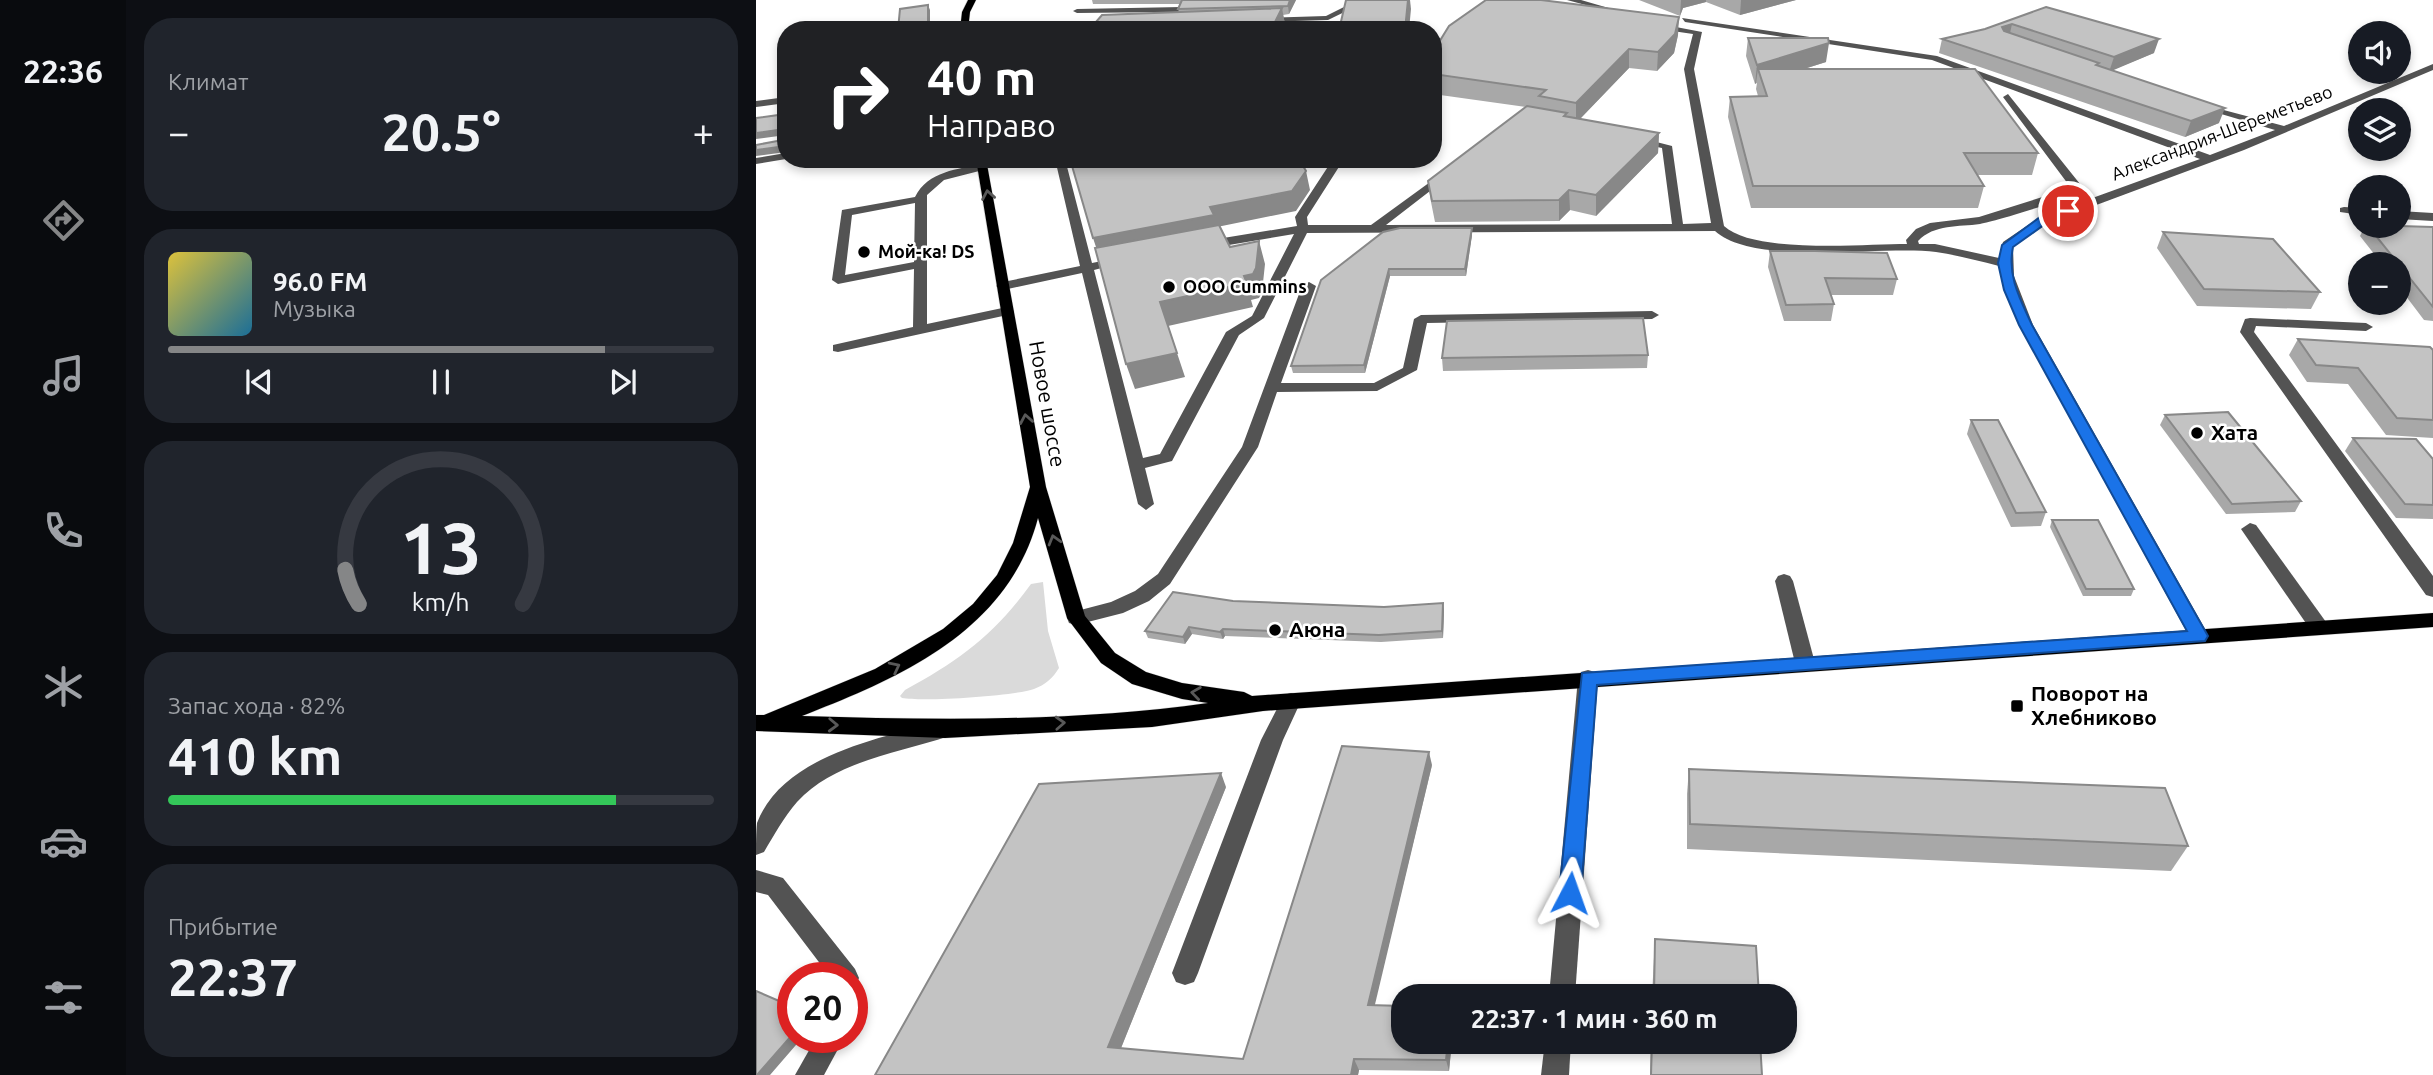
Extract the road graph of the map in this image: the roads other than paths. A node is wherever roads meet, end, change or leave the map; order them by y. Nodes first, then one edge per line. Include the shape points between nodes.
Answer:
1 (972, 0) edge
2 (1087, 0) edge
3 (1377, 0) edge
4 (1564, 0) edge
5 (1574, 1) edge
6 (1077, 11) junction
7 (1580, 15) edge
8 (1313, 19) joint
9 (1248, 20) edge
10 (965, 21) edge
11 (1069, 21) edge
12 (1171, 21) edge
13 (2433, 67) edge
14 (2008, 97) dead end
15 (777, 101) edge
16 (2188, 103) edge
17 (756, 104) edge
18 (2284, 130) junction
19 (1626, 138) edge
20 (777, 158) edge
21 (2210, 159) junction
22 (756, 161) edge
23 (1463, 161) edge
24 (966, 168) edge
25 (983, 168) edge
26 (1062, 168) edge
27 (1333, 168) edge
28 (921, 200) junction
29 (2344, 211) dead end
30 (2348, 211) edge
31 (2411, 216) edge
32 (2433, 217) edge
33 (1678, 227) junction
34 (1718, 227) junction
35 (1375, 228) junction
36 (1303, 229) junction
37 (1194, 247) edge
38 (1914, 248) junction
39 (1140, 258) edge
40 (2004, 263) junction
41 (921, 264) junction
42 (1087, 268) junction
43 (1003, 286) junction
44 (1309, 286) dead end
45 (1007, 311) junction
46 (1652, 315) dead end
47 (2366, 327) dead end
48 (920, 330) junction
49 (838, 348) dead end
50 (1272, 388) junction
51 (1136, 465) junction
52 (1038, 486) junction
53 (1146, 504) dead end
54 (2250, 529) dead end
55 (1784, 580) dead end
56 (2433, 590) edge
57 (1076, 618) junction
58 (2433, 620) edge
59 (2319, 627) junction
60 (2199, 636) junction
61 (1805, 663) junction
62 (1588, 678) junction
63 (1291, 701) junction
64 (1263, 703) junction
65 (760, 722) edge
66 (945, 729) junction
67 (756, 845) edge
68 (756, 881) edge
69 (834, 962) edge
70 (1185, 974) dead end
71 (1563, 984) edge
72 (822, 1053) edge
73 (1557, 1054) edge
74 (809, 1075) edge
75 (1555, 1075) edge

1 - 10 main road
2 - 6 street
3 - 8 street via 1364,0 1328,18
4 - 5 street
5 - 7 street via 1619,16
6 - 11 street
6 - 12 street via 1179,9
8 - 9 street
13 - 18 street, Александрия-Шереметьево
14 - 38 street via 2078,188 1981,220 1934,226 1912,240
15 - 17 street
16 - 18 street
18 - 21 street, Александрия-Шереметьево
19 - 33 street via 1667,146
20 - 22 street
21 - 34 street via 1934,58 1645,20 1698,32 1689,69
21 - 40 street, Александрия-Шереметьево via 2044,220 2007,245
23 - 35 street
24 - 28 street via 936,179
43 -> 25 main road, Новое шоссе
26 - 42 street
27 - 36 street via 1301,217
28 - 41 street
28 - 41 street via 846,212 838,279
29 - 30 street
31 - 32 street
33 - 34 street
33 - 35 street
34 - 38 street via 1730,238 1784,248
35 - 36 street
36 - 37 street
36 - 51 street via 1257,318 1233,332 1166,457
38 - 40 street via 1961,251
39 - 42 street
40 - 60 street via 2025,325
41 - 48 street
42 - 43 street
42 - 51 street
43 - 45 main road, Новое шоссе
44 - 50 street
45 - 48 street
52 -> 45 main road, Новое шоссе
46 - 50 street via 1420,318 1410,370 1377,387
47 - 56 street via 2250,322 2247,332
48 - 49 street
50 - 57 street via 1250,447 1164,579 1116,608
51 - 53 street
57 -> 52 main road
65 -> 52 main road, Новое шоссе via 885,672 946,639 1002,580 1021,544
54 - 59 street
55 - 61 street
64 -> 57 main road via 1182,691 1139,678 1108,658
58 - 59 main road
59 - 60 main road
60 - 61 main road
61 - 62 main road
62 - 63 main road
62 - 71 street
63 - 64 main road
63 - 70 street via 1272,740
66 -> 64 main road via 1153,719
65 -> 66 main road
66 - 67 street via 839,762 799,786
68 - 69 street via 775,886
72 - 74 street
73 - 75 street

